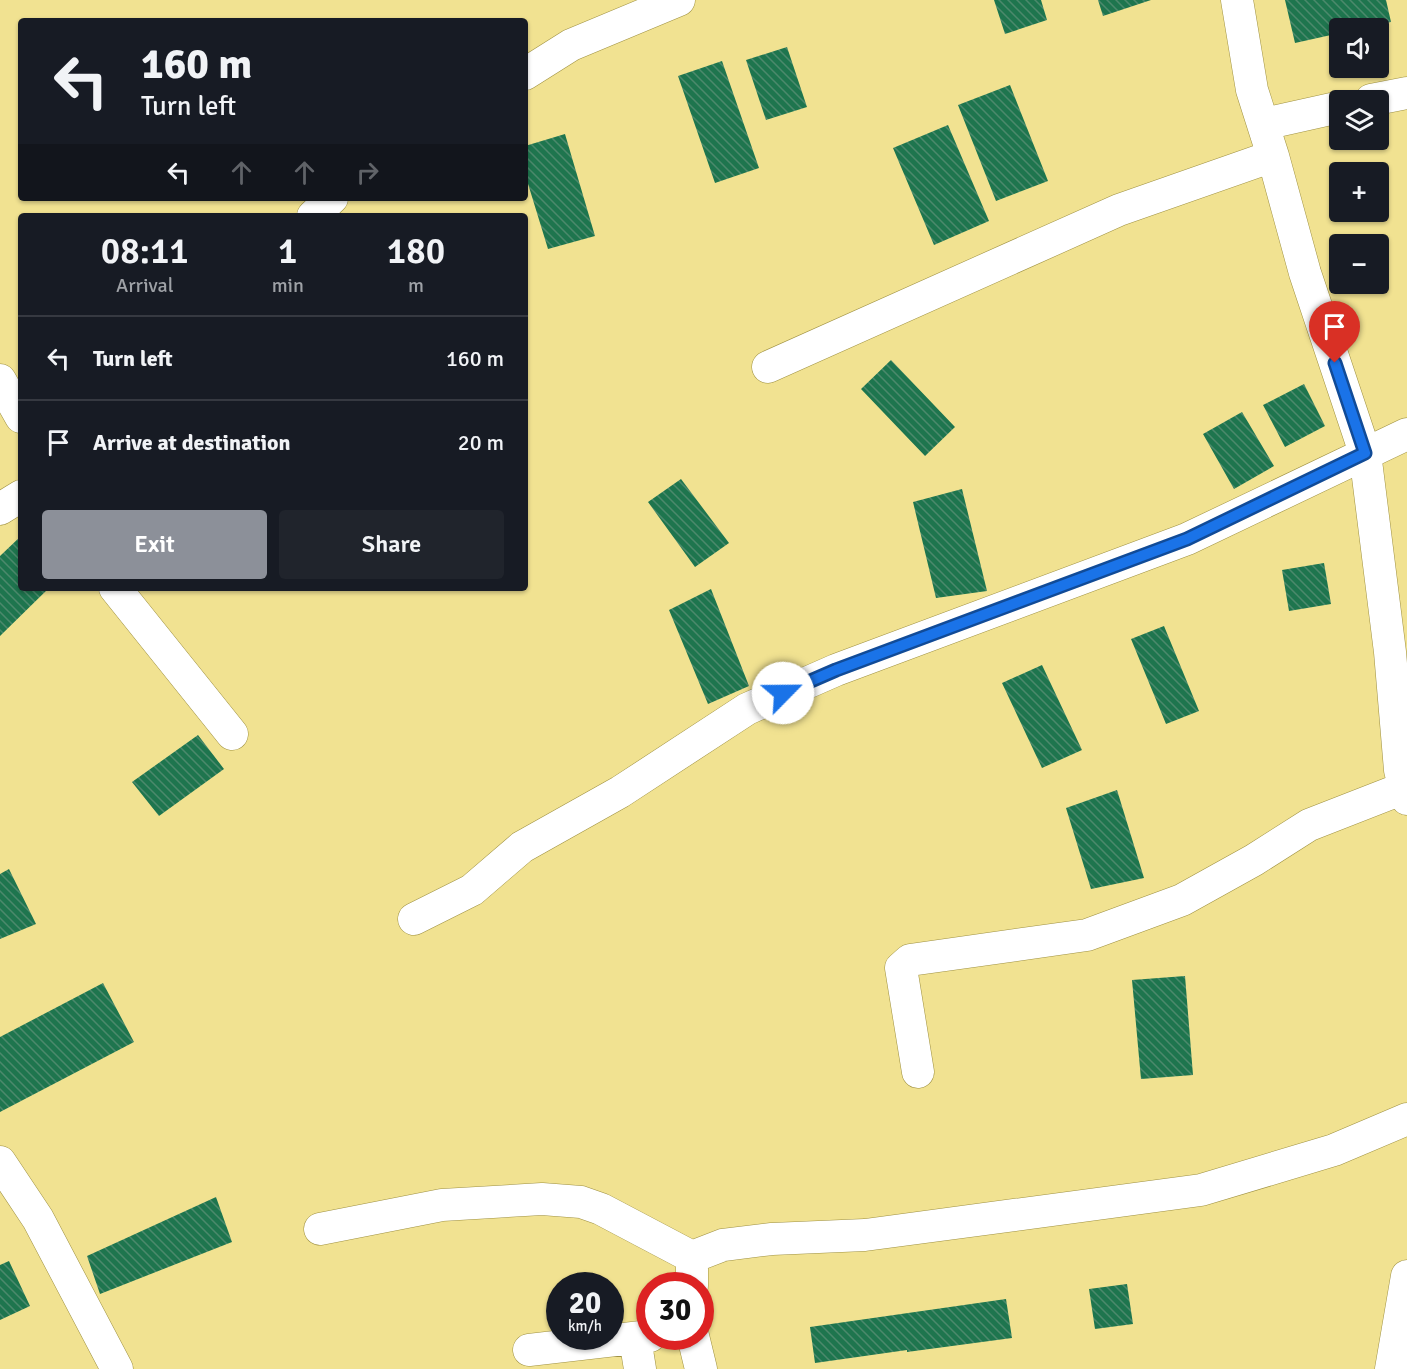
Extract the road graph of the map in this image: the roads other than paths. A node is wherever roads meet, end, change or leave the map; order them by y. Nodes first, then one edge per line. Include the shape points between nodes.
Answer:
1 (679, 0) edge
2 (1237, 0) edge
3 (528, 72) edge
4 (1407, 93) edge
5 (1389, 96) edge
6 (1329, 109) edge
7 (1264, 123) junction
8 (1273, 156) junction
9 (329, 201) edge
10 (316, 213) edge
11 (768, 367) dead end
12 (0, 380) edge
13 (18, 412) edge
14 (1407, 434) edge
15 (1365, 453) junction
16 (18, 498) edge
17 (0, 509) edge
18 (117, 591) edge
19 (232, 734) dead end
20 (1405, 781) edge
21 (414, 919) dead end
22 (918, 1072) dead end
23 (1407, 1119) edge
24 (0, 1162) edge
25 (320, 1229) dead end
26 (692, 1271) edge
27 (1407, 1276) edge
28 (636, 1338) edge
29 (528, 1350) dead end
30 (641, 1350) edge
31 (696, 1350) edge
32 (117, 1369) edge
33 (640, 1369) edge
34 (700, 1369) edge
35 (1391, 1369) edge

1 - 3 street via 572,45
2 - 7 street via 1252,90
4 - 5 street
6 - 7 street
7 - 8 street
8 - 11 street via 1119,210
8 - 15 street via 1305,273
9 - 10 street
12 - 13 street
14 - 15 street
15 - 20 street
15 - 21 street via 1187,539 836,670 747,709 620,792 522,847 472,890
16 - 17 street
18 - 19 street
20 - 22 street via 1309,825 1182,900 1087,935 910,960 901,968
23 - 26 street via 1334,1150 1201,1190 865,1235 723,1245
24 - 32 street via 38,1220
25 - 26 street via 442,1205 542,1199 581,1202 601,1209
27 - 35 street
28 - 29 street
30 - 33 street
31 - 34 street

